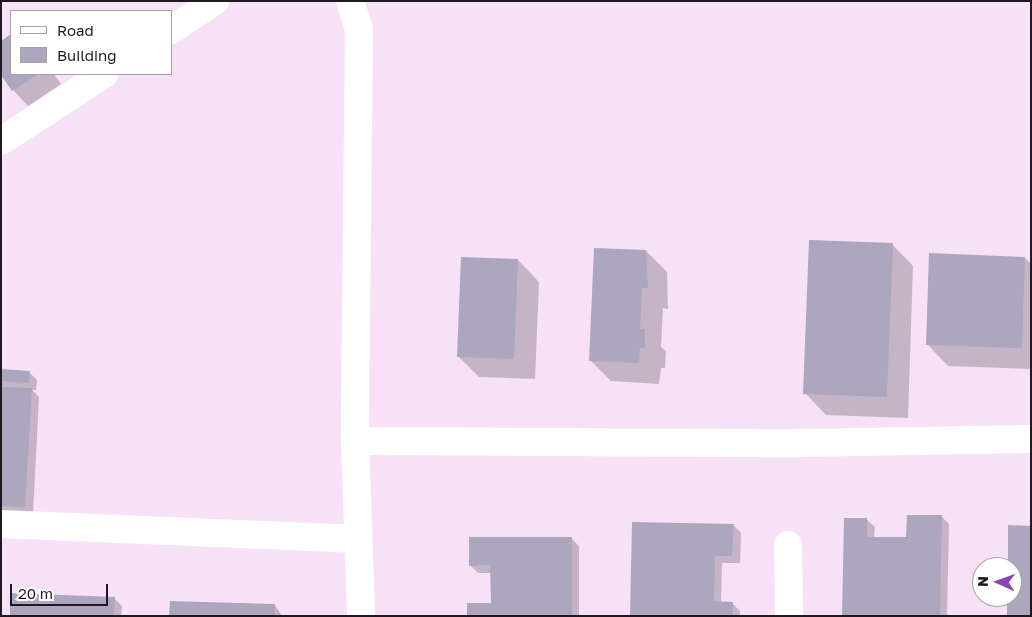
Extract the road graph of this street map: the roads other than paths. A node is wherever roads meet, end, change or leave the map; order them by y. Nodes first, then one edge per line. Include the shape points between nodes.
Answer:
1 (215, 1) edge
2 (350, 1) edge
3 (172, 29) edge
4 (102, 75) edge
5 (1, 142) edge
6 (1031, 440) edge
7 (355, 441) junction
8 (1, 524) edge
9 (358, 539) junction
10 (788, 545) dead end
11 (361, 616) edge
12 (789, 616) edge

1 - 3 street
2 - 7 street via 359,28
4 - 5 street
6 - 7 street via 800,443
7 - 9 street
8 - 9 street
9 - 11 street
10 - 12 street

